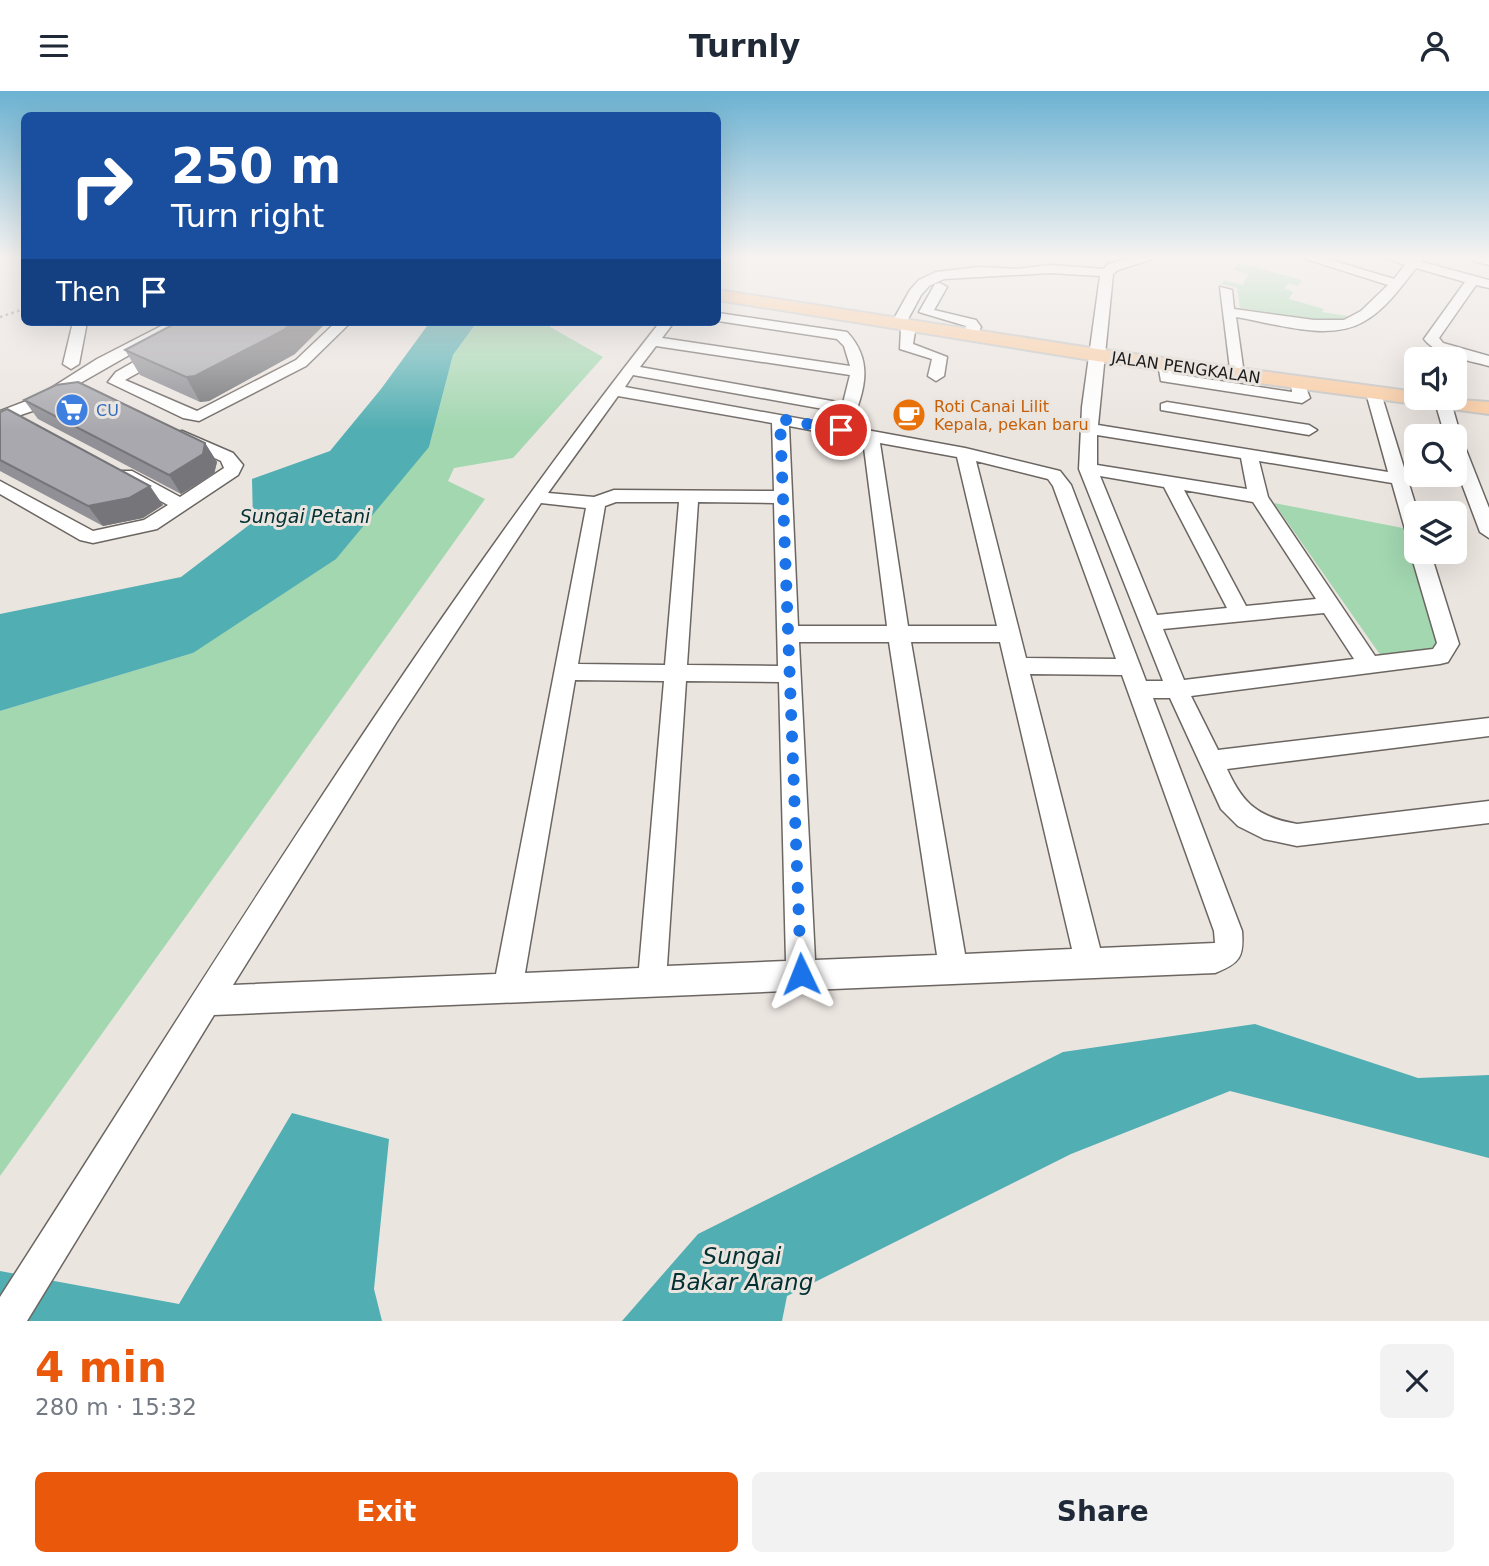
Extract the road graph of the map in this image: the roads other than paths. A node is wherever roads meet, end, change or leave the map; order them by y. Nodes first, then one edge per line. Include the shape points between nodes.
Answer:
1 (822, 315) edge
2 (846, 315) edge
3 (907, 315) edge
4 (940, 315) edge
5 (1102, 315) edge
6 (1229, 315) edge
7 (1259, 315) edge
8 (1363, 315) edge
9 (1448, 315) edge
10 (721, 317) edge
11 (904, 325) junction
12 (79, 326) edge
13 (172, 326) edge
14 (207, 326) edge
15 (340, 326) edge
16 (664, 326) edge
17 (810, 331) junction
18 (970, 335) junction
19 (652, 341) junction
20 (136, 345) junction
21 (163, 353) junction
22 (1097, 355) junction
23 (1489, 360) edge
24 (71, 364) dead end
25 (1166, 371) junction
26 (859, 372) junction
27 (1236, 374) junction
28 (936, 376) dead end
29 (621, 380) junction
30 (89, 390) joint
31 (1300, 390) junction
32 (1374, 393) junction
33 (1404, 397) edge
34 (41, 400) junction
35 (1467, 406) edge
36 (1167, 407) junction
37 (1489, 408) edge
38 (849, 409) junction
39 (199, 416) junction
40 (0, 417) edge
41 (780, 419) junction
42 (162, 426) edge
43 (1088, 428) junction
44 (0, 430) edge
45 (841, 430) junction
46 (1309, 430) junction
47 (871, 436) junction
48 (185, 437) junction
49 (1168, 441) junction
50 (965, 453) junction
51 (1249, 454) junction
52 (1315, 464) junction
53 (113, 468) edge
54 (1088, 469) junction
55 (1467, 472) edge
56 (1399, 479) junction
57 (1171, 483) junction
58 (0, 486) edge
59 (689, 496) junction
60 (534, 497) junction
61 (783, 497) junction
62 (1259, 497) junction
63 (1406, 501) edge
64 (596, 503) junction
65 (181, 505) junction
66 (1489, 532) edge
67 (1424, 564) edge
68 (1330, 605) junction
69 (1241, 616) junction
70 (1150, 623) junction
71 (789, 633) junction
72 (1009, 634) junction
73 (899, 635) junction
74 (1017, 666) junction
75 (1370, 666) junction
76 (567, 671) junction
77 (675, 672) junction
78 (790, 674) junction
79 (1134, 678) junction
80 (1177, 689) junction
81 (1489, 727) edge
82 (1211, 761) junction
83 (1489, 812) edge
84 (1089, 962) junction
85 (953, 968) junction
86 (801, 974) junction
87 (652, 981) junction
88 (508, 987) junction
89 (206, 1001) junction
90 (6, 1321) edge

1 - 17 street
2 - 11 main road, JALAN PENGKALAN
3 - 11 street
4 - 18 street via 971,323
5 - 22 street
6 - 27 street
7 - 8 street via 1342,325
9 - 23 street via 1432,339 1438,346
10 - 17 street
11 - 18 main road, JALAN PENGKALAN
11 - 28 street via 905,346 940,357
12 - 24 street
13 - 20 street
14 - 21 street
15 - 39 street via 301,363
16 - 19 street
17 - 26 street via 842,335 855,349
18 - 22 main road, JALAN PENGKALAN
19 - 26 street
19 - 29 street
20 - 21 street
20 - 30 street
20 - 34 street
21 - 39 street via 116,382
22 - 25 main road, JALAN PENGKALAN
22 - 43 street
25 - 27 main road, JALAN PENGKALAN
25 - 31 street
25 - 36 street
26 - 38 street
27 - 31 main road, JALAN PENGKALAN
29 - 38 street
29 - 41 street
29 - 60 street
30 - 34 street
31 - 32 main road, JALAN PENGKALAN
31 - 46 street
32 - 33 main road, JALAN PENGKALAN
32 - 56 street
34 - 40 street
34 - 44 street via 27,421
35 - 37 main road, JALAN PENGKALAN
36 - 46 street
36 - 49 street
38 - 45 street
39 - 48 street
41 - 45 street
41 - 61 street
42 - 48 street
43 - 49 street
43 - 54 street
45 - 47 street
46 - 52 street
47 - 50 street
47 - 73 street
48 - 65 street via 234,465 229,475
49 - 51 street
50 - 72 street
50 - 79 street via 1042,470 1062,485
51 - 52 street
51 - 62 street
52 - 56 street
53 - 65 street
54 - 57 street
54 - 70 street
55 - 66 street
56 - 63 street
57 - 62 street
57 - 69 street
58 - 65 street via 93,537 142,528
59 - 61 street
59 - 64 street via 614,496
59 - 77 street
60 - 64 street
60 - 89 street
61 - 71 street
62 - 68 street
64 - 76 street
67 - 75 street via 1448,645 1446,652
68 - 69 street
68 - 75 street
69 - 70 street
70 - 80 street
71 - 73 street
71 - 78 street
72 - 73 street
72 - 74 street
73 - 85 street
74 - 79 street
74 - 84 street
75 - 80 street
76 - 77 street
76 - 88 street
77 - 78 street
77 - 87 street
78 - 86 street
79 - 80 street
79 - 84 street via 1228,931 1230,950 1215,959
80 - 82 street
81 - 82 street
82 - 83 street via 1230,802 1247,818 1273,831 1297,835
84 - 85 street
85 - 86 street
86 - 87 street
87 - 88 street
88 - 89 street
89 - 90 street

